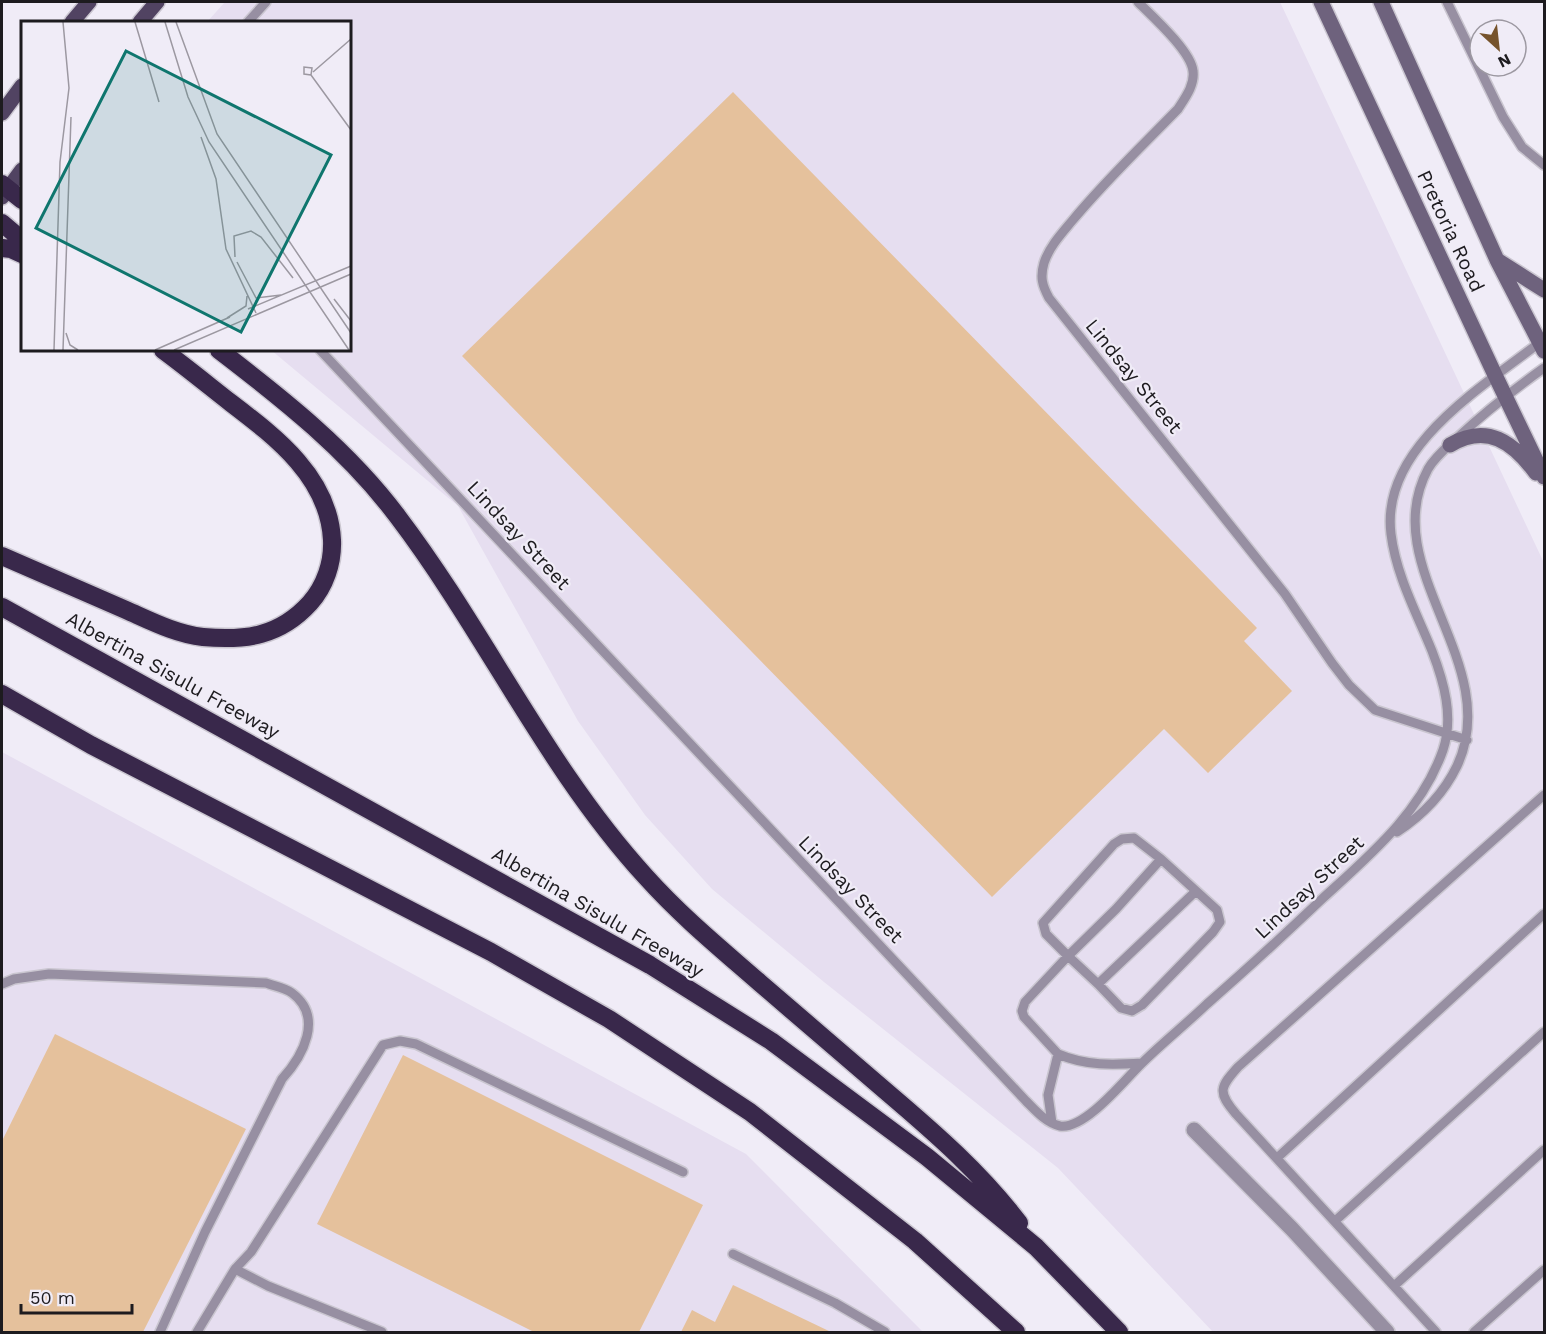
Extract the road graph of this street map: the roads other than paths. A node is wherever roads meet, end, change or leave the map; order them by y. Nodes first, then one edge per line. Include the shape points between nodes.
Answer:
1 (89, 2) edge
2 (157, 2) edge
3 (266, 2) edge
4 (1138, 2) edge
5 (1322, 2) edge
6 (1381, 2) edge
7 (1447, 2) edge
8 (73, 21) edge
9 (141, 21) edge
10 (249, 21) edge
11 (21, 87) edge
12 (2, 113) edge
13 (1545, 165) edge
14 (21, 171) edge
15 (4, 190) edge
16 (21, 199) edge
17 (2, 223) edge
18 (21, 239) edge
19 (2, 248) edge
20 (21, 254) edge
21 (1497, 260) junction
22 (1545, 290) edge
23 (1543, 344) edge
24 (154, 351) edge
25 (164, 351) edge
26 (220, 351) edge
27 (321, 351) edge
28 (1545, 368) edge
29 (1495, 375) junction
30 (1506, 395) junction
31 (235, 405) junction
32 (1450, 445) junction
33 (1545, 477) edge
34 (1545, 485) edge
35 (2, 556) edge
36 (2, 607) edge
37 (2, 694) edge
38 (2, 702) edge
39 (1447, 733) junction
40 (1467, 740) junction
41 (91, 745) junction
42 (1545, 795) edge
43 (1388, 838) junction
44 (1161, 859) junction
45 (1196, 891) junction
46 (1545, 914) edge
47 (1068, 956) junction
48 (2, 984) edge
49 (1098, 984) junction
50 (1545, 1032) edge
51 (1058, 1054) junction
52 (1142, 1063) junction
53 (1052, 1123) junction
54 (1194, 1130) dead end
55 (1545, 1150) edge
56 (1277, 1158) junction
57 (683, 1172) dead end
58 (1335, 1221) junction
59 (1036, 1246) junction
60 (733, 1254) dead end
61 (235, 1269) junction
62 (1545, 1270) edge
63 (1394, 1286) junction
64 (160, 1332) edge
65 (197, 1332) edge
66 (382, 1332) edge
67 (885, 1332) edge
68 (1016, 1332) edge
69 (1119, 1332) edge
70 (1387, 1332) edge
71 (1436, 1332) edge
72 (1474, 1332) edge

1 - 8 main road
2 - 9 main road
3 - 10 lane
4 - 39 lane, Lindsay Street via 1174,39 1193,69 1193,79 1178,110 1094,195 1056,240 1045,260 1042,286 1286,594 1349,685 1375,710
5 - 29 main road, Pretoria Road
6 - 21 main road, Pretoria Road
7 - 13 lane via 1503,117 1522,147
11 - 12 main road
14 - 15 main road
15 - 16 highway
17 - 18 highway
19 - 20 highway
21 - 22 main road
21 - 23 main road, Pretoria Road
23 - 29 lane, Lindsay Street
24 - 31 highway
25 - 31 highway
26 - 59 highway via 318,432 397,515 574,786 645,876 683,917 973,1169
27 - 53 lane, Lindsay Street via 1026,1101
28 - 30 lane, Lindsay Street
29 - 30 main road, Pretoria Road
29 - 39 lane, Lindsay Street via 1417,447 1401,474 1392,511 1391,531 1398,562 1443,684
30 - 32 lane, Lindsay Street
30 - 33 main road, Pretoria Road
31 - 35 highway via 292,455 318,489 328,514 332,544 328,572 314,598 286,623 249,638 190,635
32 - 34 main road via 1469,436 1497,438 1518,452
32 - 40 lane, Lindsay Street via 1432,464 1423,482 1416,509 1416,533 1418,550 1463,674 1469,721
36 - 59 highway, Albertina Sisulu Freeway via 650,965 826,1080
37 - 41 highway
38 - 41 highway
39 - 40 lane, Lindsay Street
39 - 43 lane, Lindsay Street via 1427,785
40 - 43 lane, Lindsay Street via 1440,795
41 - 68 highway via 491,951 609,1019 750,1112 915,1241
42 - 56 lane via 1223,1084 1226,1102
43 - 52 lane, Lindsay Street
44 - 45 lane
44 - 47 lane
44 - 47 lane via 1134,838 1114,844 1043,923 1046,934
45 - 49 lane
45 - 49 lane via 1216,910 1220,922 1142,1005 1131,1011 1121,1008
46 - 56 lane
47 - 49 lane
47 - 51 lane via 1025,1002 1022,1011
48 - 64 lane via 49,974 266,983 291,992 304,1006 310,1031 297,1063 282,1079
50 - 58 lane
51 - 52 lane via 1074,1061 1109,1065
51 - 53 lane via 1048,1095
52 - 53 lane, Lindsay Street via 1087,1117 1065,1126
54 - 70 street
55 - 63 lane
56 - 58 lane
57 - 61 lane via 417,1044 382,1044 251,1252
58 - 63 lane
59 - 69 highway, Albertina Sisulu Freeway
60 - 67 lane via 836,1303
61 - 65 lane
61 - 66 lane
62 - 72 lane
63 - 71 lane

